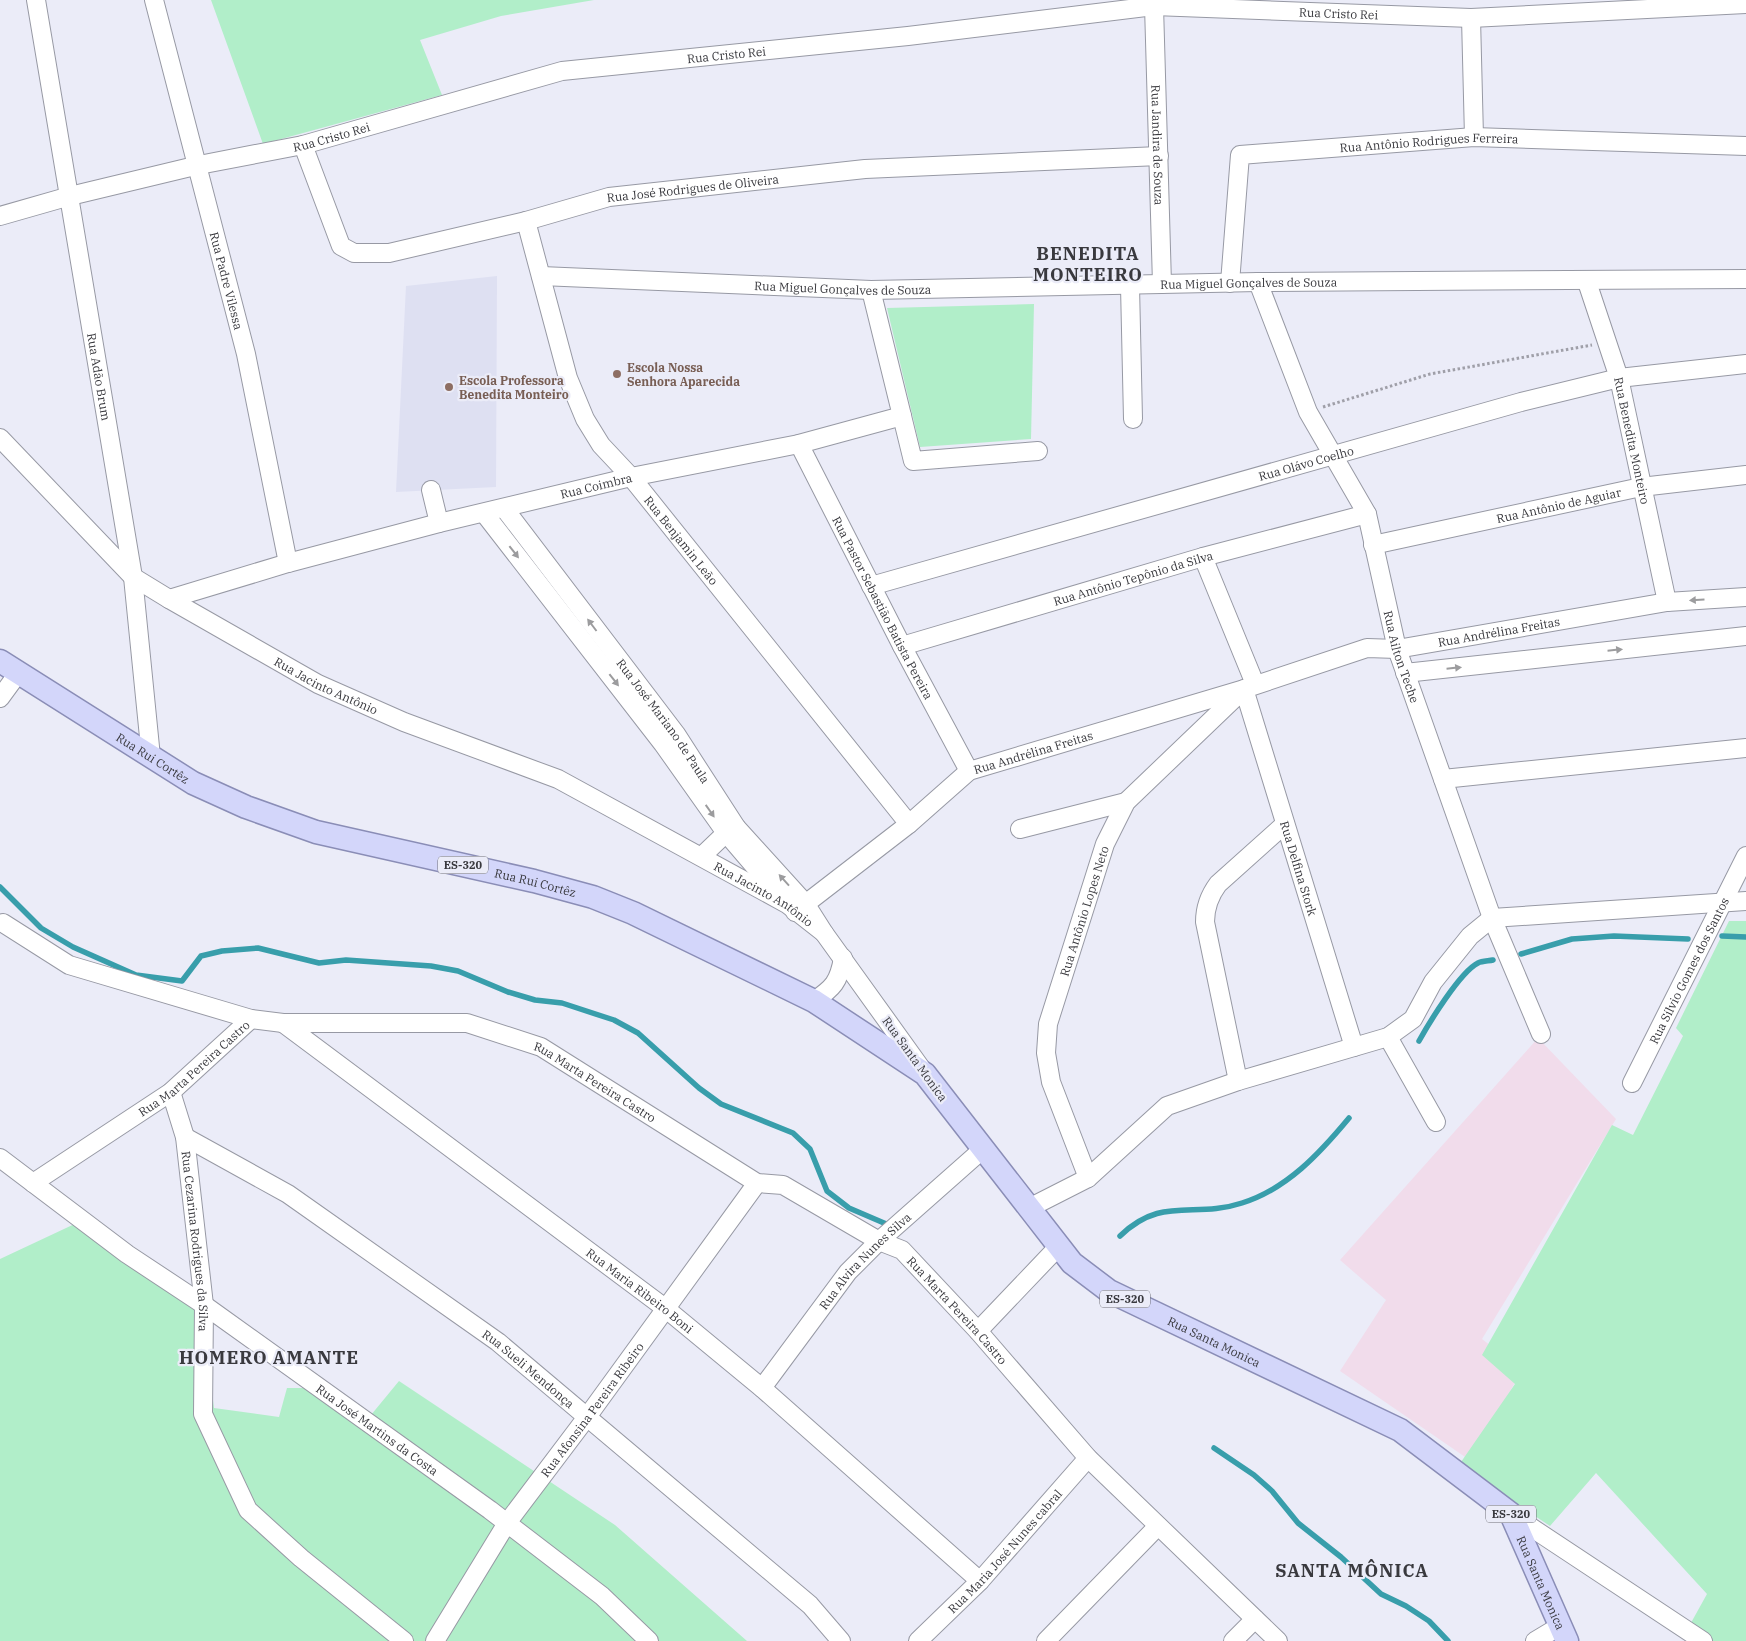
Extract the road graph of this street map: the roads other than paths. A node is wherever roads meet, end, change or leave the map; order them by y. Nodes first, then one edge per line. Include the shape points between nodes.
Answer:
1 (36, 0) edge
2 (154, 0) edge
3 (1713, 3) edge
4 (1746, 4) edge
5 (1154, 6) junction
6 (1471, 18) junction
7 (1474, 137) junction
8 (303, 145) junction
9 (1746, 146) edge
10 (1159, 156) junction
11 (198, 165) junction
12 (70, 196) junction
13 (0, 216) edge
14 (526, 221) junction
15 (541, 276) junction
16 (1746, 279) edge
17 (1258, 282) junction
18 (1587, 282) junction
19 (1162, 284) junction
20 (1230, 284) junction
21 (1130, 286) junction
22 (871, 290) junction
23 (1746, 364) edge
24 (1620, 378) junction
25 (902, 416) junction
26 (1133, 419) dead end
27 (0, 438) edge
28 (799, 444) junction
29 (1038, 451) dead end
30 (1333, 454) junction
31 (1746, 475) edge
32 (631, 478) junction
33 (1641, 487) junction
34 (431, 490) dead end
35 (504, 508) junction
36 (484, 513) junction
37 (1367, 514) junction
38 (439, 523) junction
39 (1373, 545) junction
40 (1203, 557) junction
41 (288, 563) junction
42 (133, 577) junction
43 (871, 586) junction
44 (1746, 597) edge
45 (169, 599) junction
46 (1668, 602) junction
47 (567, 606) junction
48 (1746, 636) edge
49 (902, 646) junction
50 (1397, 649) junction
51 (0, 661) edge
52 (19, 672) junction
53 (1406, 673) junction
54 (1250, 686) junction
55 (0, 698) edge
56 (1746, 748) edge
57 (151, 757) junction
58 (969, 771) junction
59 (1443, 779) junction
60 (1126, 802) junction
61 (909, 824) junction
62 (1285, 824) junction
63 (731, 830) junction
64 (1020, 830) dead end
65 (702, 856) junction
66 (1746, 856) edge
67 (1746, 901) edge
68 (1723, 902) junction
69 (796, 906) junction
70 (1492, 918) junction
71 (1, 922) edge
72 (824, 933) joint
73 (843, 958) junction
74 (814, 1001) junction
75 (251, 1019) junction
76 (283, 1022) junction
77 (1540, 1034) dead end
78 (1388, 1038) junction
79 (1354, 1047) junction
80 (925, 1074) junction
81 (1238, 1081) junction
82 (1632, 1083) dead end
83 (171, 1092) junction
84 (1436, 1122) dead end
85 (185, 1137) junction
86 (983, 1149) junction
87 (0, 1158) edge
88 (1088, 1178) junction
89 (33, 1183) junction
90 (757, 1183) junction
91 (1029, 1208) junction
92 (879, 1241) junction
93 (1059, 1246) junction
94 (204, 1305) junction
95 (665, 1308) junction
96 (978, 1331) junction
97 (762, 1388) junction
98 (587, 1417) junction
99 (1088, 1458) junction
100 (1511, 1514) junction
101 (507, 1523) junction
102 (1158, 1526) junction
103 (980, 1582) junction
104 (1255, 1619) junction
105 (1564, 1633) edge
106 (404, 1641) edge
107 (435, 1641) edge
108 (649, 1641) edge
109 (840, 1641) edge
110 (918, 1641) edge
111 (1046, 1641) edge
112 (1233, 1641) edge
113 (1278, 1641) edge
114 (1535, 1641) edge
115 (1703, 1641) edge

1 - 12 street, Rua Adão Brum
2 - 11 street, Rua Padre Vilessa
3 - 4 street, Rua Cristo Rei
3 - 6 street, Rua Cristo Rei
5 - 6 street, Rua Cristo Rei
5 - 8 street, Rua Cristo Rei via 908,36 562,71
5 - 10 street, Rua Jandira de Souza
6 - 7 street
7 - 9 street, Rua Antônio Rodrigues Ferreira
7 - 20 street, Rua Antônio Rodrigues Ferreira via 1240,155
8 - 11 street, Rua Cristo Rei
8 - 14 street, Rua José Rodrigues de Oliveira via 341,246 354,252 389,253
10 - 14 street, Rua José Rodrigues de Oliveira via 855,170 609,197
10 - 19 street, Rua Jandira de Souza
11 - 12 street, Rua Cristo Rei
11 - 41 street, Rua Padre Vilessa via 246,354
12 - 13 street, Rua Cristo Rei
12 - 42 street, Rua Adão Brum
14 - 15 street, Rua Benjamin Leão
15 - 22 street, Rua Miguel Gonçalves de Souza
15 - 32 street, Rua Benjamin Leão via 568,378 585,419 601,445
16 - 18 street, Rua Miguel Gonçalves de Souza
17 - 18 street, Rua Miguel Gonçalves de Souza
17 - 20 street, Rua Miguel Gonçalves de Souza
17 - 30 street, Rua Ailton Teche via 1308,412
18 - 24 street, Rua Benedita Monteiro
19 - 20 street, Rua Miguel Gonçalves de Souza
19 - 21 street, Rua Miguel Gonçalves de Souza
21 - 22 street, Rua Miguel Gonçalves de Souza
21 - 26 street
22 - 25 street
23 - 24 street, Rua Olávo Coelho
24 - 30 street, Rua Olávo Coelho
24 - 33 street, Rua Benedita Monteiro
25 - 28 street, Rua Coimbra
25 - 29 street via 913,461
27 - 42 street, Rua Jacinto Antônio
28 - 32 street, Rua Coimbra
28 - 43 street, Rua Pastor Sebastião Batista Pereira
30 - 37 street, Rua Ailton Teche
30 - 43 street, Rua Olávo Coelho
31 - 33 street, Rua Antônio de Aguiar
32 - 35 street, Rua Coimbra
32 - 61 street, Rua Benjamin Leão
33 - 39 street, Rua Antônio de Aguiar
33 - 46 street, Rua Benedita Monteiro
34 - 38 street
35 - 36 street, Rua Coimbra
35 - 47 street, Rua José Mariano de Paula
36 - 38 street, Rua Coimbra
36 -> 47 street, Rua José Mariano de Paula
37 - 39 street, Rua Ailton Teche
37 - 40 street, Rua Antônio Tepônio da Silva
38 - 41 street, Rua Coimbra
39 - 50 street, Rua Ailton Teche
40 - 49 street, Rua Antônio Tepônio da Silva
40 - 54 street
41 - 45 street, Rua Coimbra
42 - 45 street, Rua Jacinto Antônio
42 - 57 street, Rua Adão Brum
43 - 49 street, Rua Pastor Sebastião Batista Pereira
44 -> 46 street, Rua Andrélina Freitas
45 - 65 street, Rua Jacinto Antônio via 318,684 404,722 558,779
46 - 50 street, Rua Andrélina Freitas
47 - 63 street, Rua José Mariano de Paula via 669,739
53 -> 48 street
49 - 58 street, Rua Pastor Sebastião Batista Pereira
50 - 53 street, Rua Ailton Teche
50 - 54 street, Rua Andrélina Freitas via 1367,648
51 - 52 main road, Rua Rui Cortêz / ES-320
52 - 55 street
52 - 57 main road, Rua Rui Cortêz / ES-320
53 - 59 street, Rua Ailton Teche
54 - 58 street, Rua Andrélina Freitas
54 - 60 street, Rua Antônio Lopes Neto
54 - 62 street, Rua Delfina Stork
56 - 59 street
57 - 74 main road, Rua Rui Cortêz / ES-320 via 193,783 316,832 593,897 633,913
58 - 61 street, Rua Andrélina Freitas
59 - 70 street, Rua Ailton Teche
60 - 64 street
60 - 88 street, Rua Antônio Lopes Neto via 1105,844 1048,1024 1046,1053 1051,1082
61 - 69 street, Rua Andrélina Freitas
62 - 79 street, Rua Delfina Stork
62 - 81 street via 1218,884 1205,908 1205,922
63 - 65 street, Rua Jacinto Antônio
63 - 69 street, Rua José Mariano de Paula
65 - 69 street, Rua Jacinto Antônio
66 - 68 street, Rua Sílvio Gomes dos Santos
67 - 68 street
68 - 70 street
68 - 82 street, Rua Sílvio Gomes dos Santos
69 - 72 street, Rua Jacinto Antônio
70 - 77 street, Rua Ailton Teche
70 - 78 street via 1470,936 1433,982 1413,1018
71 - 75 street via 69,965
72 - 73 street, Rua Santa Monica
73 - 74 street via 840,976 830,990
73 - 80 street, Rua Santa Monica
74 - 80 main road, Rua Rui Cortêz / ES-320
75 - 76 street, Rua Marta Pereira Castro
75 - 83 street, Rua Marta Pereira Castro
76 - 90 street, Rua Marta Pereira Castro via 467,1023 541,1047
76 - 95 street, Rua Maria Ribeiro Boni
78 - 79 street
78 - 84 street
79 - 81 street
80 - 86 main road, Rua Santa Monica / ES-320
81 - 88 street via 1168,1106
83 - 85 street, Rua Cezarina Rodrigues da Silva
83 - 89 street, Rua Marta Pereira Castro
85 - 94 street, Rua Cezarina Rodrigues da Silva
85 - 98 street, Rua Sueli Mendonça via 288,1194 498,1342
86 - 91 main road, Rua Santa Monica / ES-320
86 - 92 street, Rua Alvira Nunes Silva
87 - 89 street, Rua José Martins da Costa
88 - 91 street
89 - 94 street, Rua José Martins da Costa via 127,1254
90 - 92 street, Rua Marta Pereira Castro via 783,1185
90 - 95 street, Rua Afonsina Pereira Ribeiro
91 - 93 main road, Rua Santa Monica / ES-320
92 - 96 street, Rua Marta Pereira Castro via 902,1250
92 - 97 street, Rua Alvira Nunes Silva via 848,1272
93 - 96 street
93 - 100 main road, Rua Santa Monica / ES-320 via 1072,1263 1109,1291 1400,1430
94 - 101 street, Rua José Martins da Costa
94 - 106 street, Rua Cezarina Rodrigues da Silva via 203,1414 248,1510 300,1558
95 - 97 street, Rua Maria Ribeiro Boni
95 - 98 street, Rua Afonsina Pereira Ribeiro
96 - 99 street, Rua Marta Pereira Castro
97 - 103 street, Rua Maria Ribeiro Boni
98 - 101 street, Rua Afonsina Pereira Ribeiro
98 - 109 street, Rua Sueli Mendonça via 810,1605
99 - 102 street, Rua Marta Pereira Castro
99 - 103 street, Rua Maria José Nunes cabral
100 - 105 main road, Rua Santa Monica / ES-320
100 - 115 street
101 - 107 street, Rua Afonsina Pereira Ribeiro
101 - 108 street, Rua José Martins da Costa via 602,1596
102 - 104 street, Rua Marta Pereira Castro
102 - 111 street
103 - 110 street, Rua Maria José Nunes cabral
104 - 112 street
104 - 113 street, Rua Marta Pereira Castro
105 - 114 street

